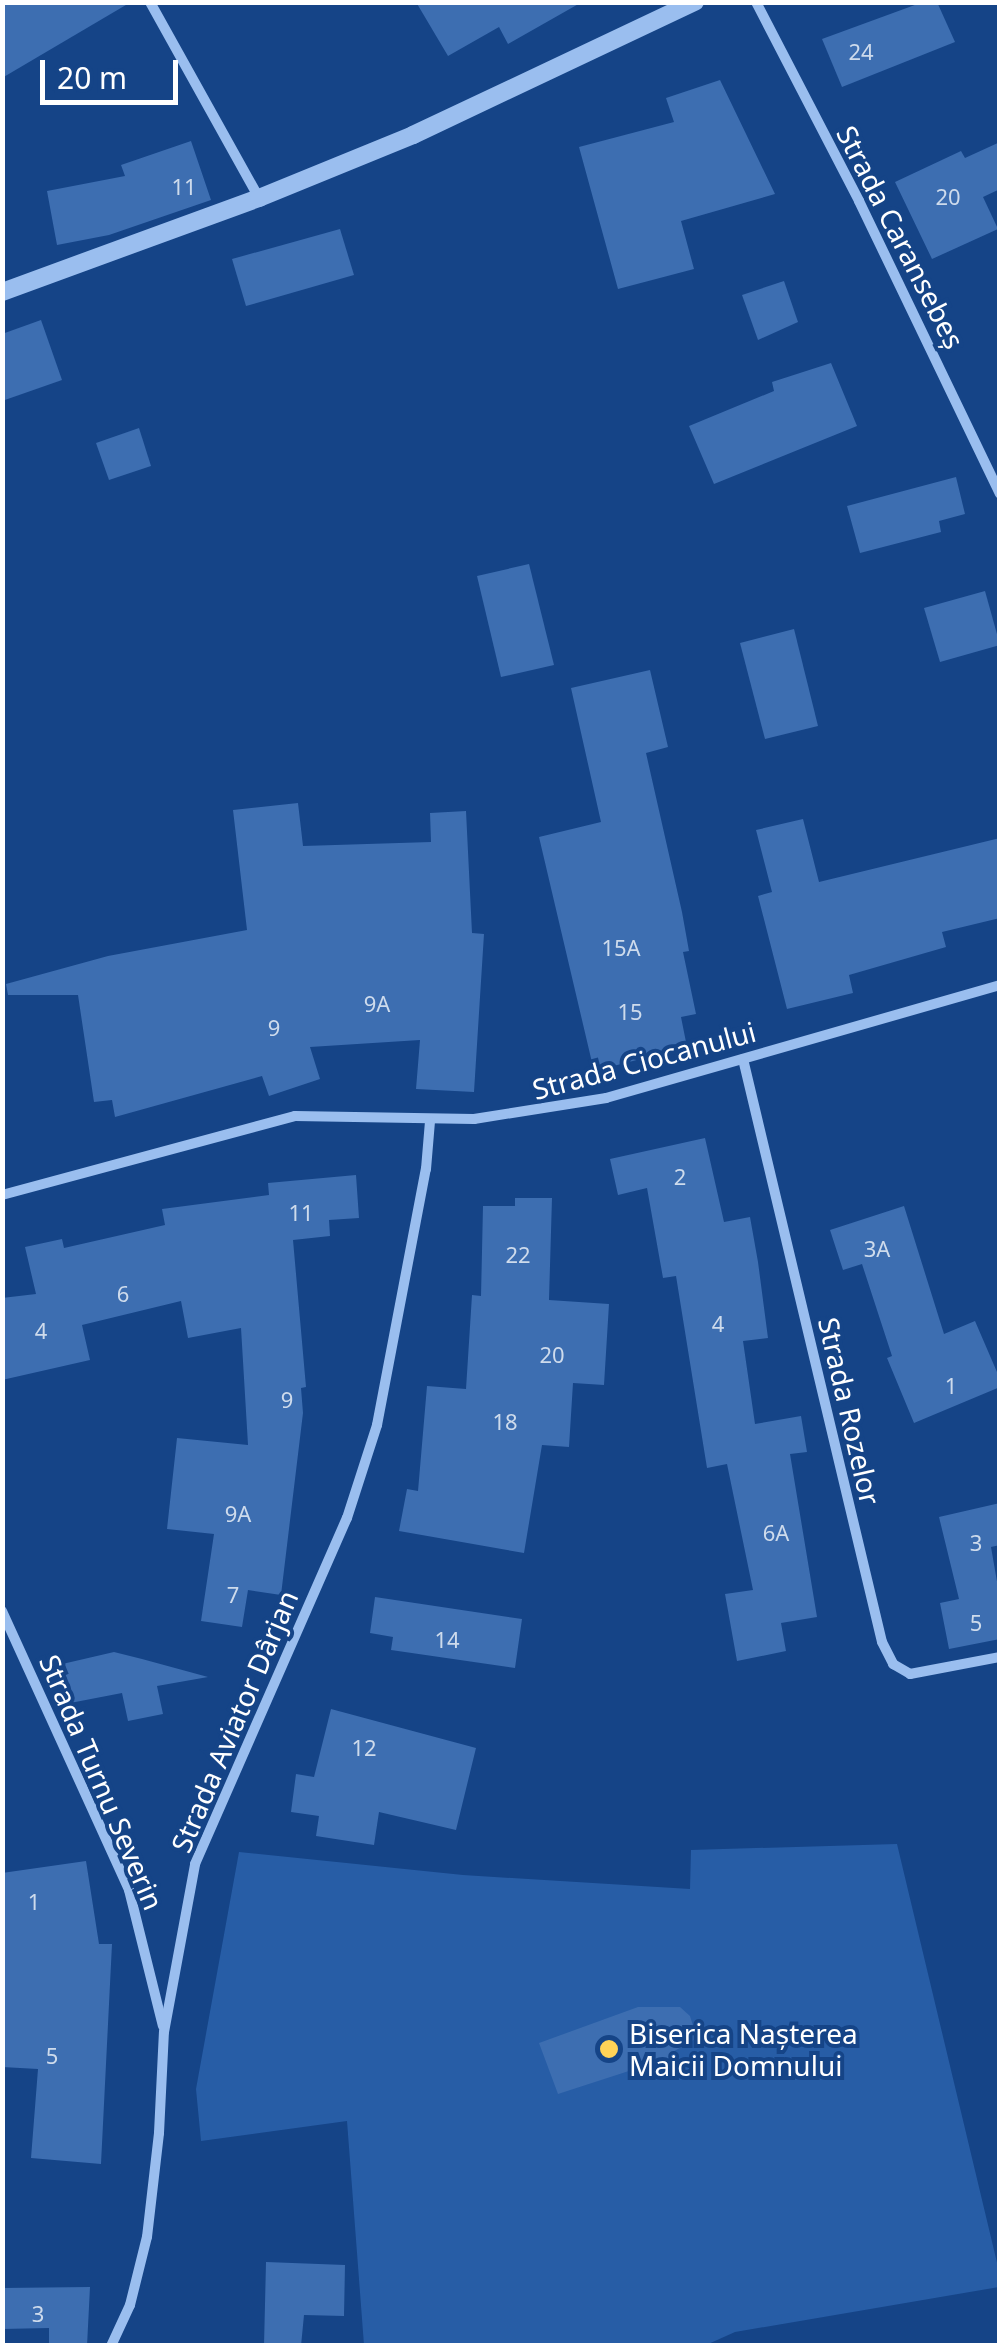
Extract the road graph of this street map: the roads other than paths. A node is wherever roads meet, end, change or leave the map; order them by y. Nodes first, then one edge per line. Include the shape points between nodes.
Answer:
1 (150, 2) edge
2 (695, 2) edge
3 (756, 2) edge
4 (259, 198) junction
5 (2, 292) edge
6 (1000, 494) edge
7 (1000, 985) edge
8 (743, 1058) junction
9 (430, 1121) junction
10 (2, 1195) edge
11 (2, 1611) edge
12 (1000, 1657) edge
13 (164, 2032) junction
14 (111, 2346) edge

1 - 4 street
2 - 4 street via 465,112
3 - 6 street, Strada Caransebeș
4 - 5 street
7 - 8 street, Strada Ciocanului
8 - 9 street, Strada Ciocanului via 606,1098 526,1114
8 - 12 street, Strada Rozelor via 882,1642 892,1664 910,1674
9 - 10 street, Strada Ciocanului via 296,1116
9 - 13 street, Strada Aviator Dârjan via 377,1424 347,1518 195,1864
11 - 13 street, Strada Turnu Severin via 129,1890
13 - 14 street, Strada Aviator Dârjan via 147,2237 130,2305

